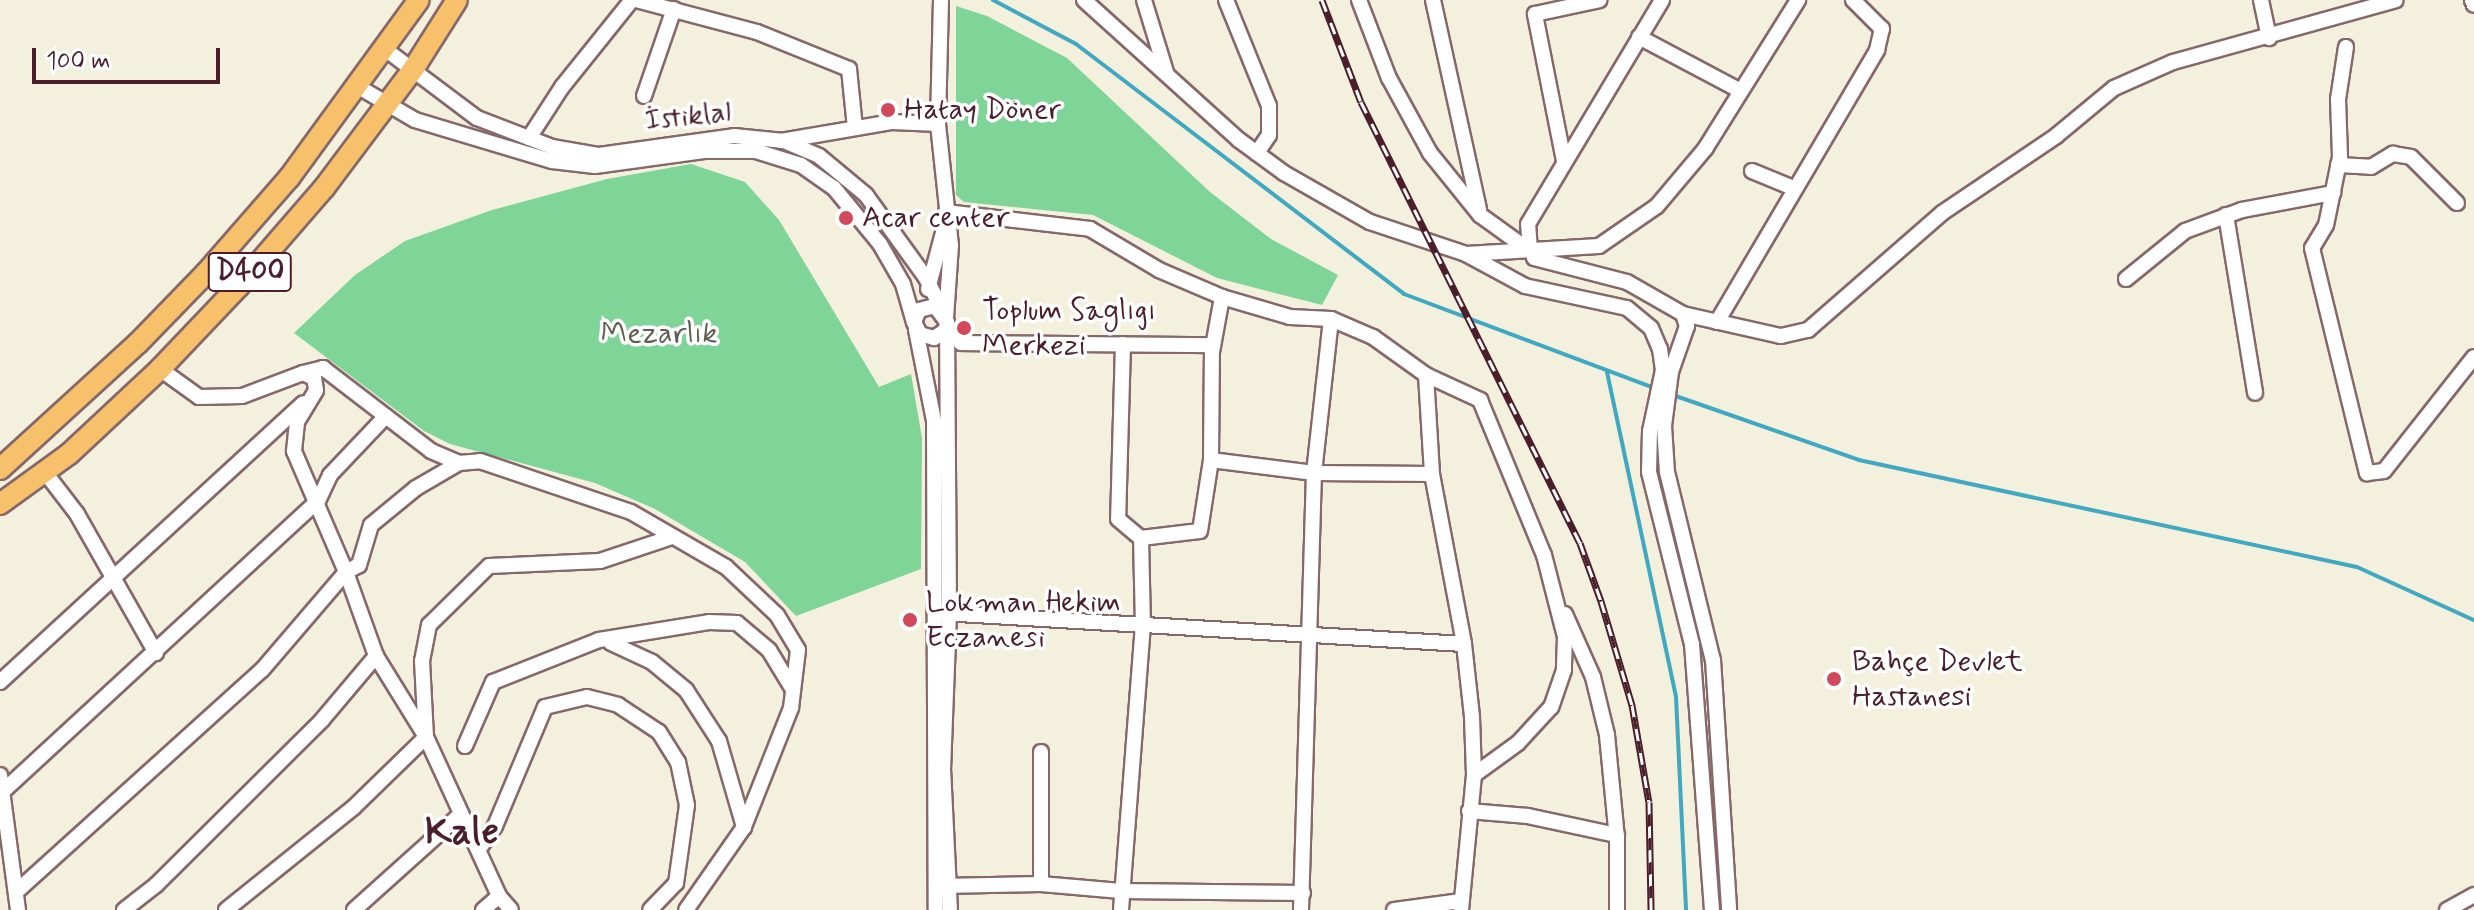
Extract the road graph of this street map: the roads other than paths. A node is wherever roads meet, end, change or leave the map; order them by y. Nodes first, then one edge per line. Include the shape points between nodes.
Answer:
1 (419, 0) edge
2 (457, 0) edge
3 (634, 0) edge
4 (941, 0) edge
5 (1084, 0) edge
6 (1144, 0) edge
7 (1226, 0) edge
8 (1359, 0) edge
9 (1433, 0) edge
10 (1600, 0) edge
11 (1662, 0) edge
12 (1798, 0) edge
13 (1853, 0) edge
14 (2261, 0) edge
15 (2396, 0) edge
16 (1534, 7) edge
17 (674, 9) junction
18 (1639, 37) junction
19 (2269, 38) junction
20 (2346, 47) dead end
21 (385, 49) junction
22 (414, 68) junction
23 (1166, 75) junction
24 (357, 86) junction
25 (1741, 91) junction
26 (644, 96) dead end
27 (385, 107) junction
28 (938, 124) junction
29 (855, 128) junction
30 (529, 138) junction
31 (781, 141) junction
32 (1257, 153) junction
33 (1564, 161) junction
34 (2338, 165) junction
35 (1752, 171) dead end
36 (1793, 188) junction
37 (2333, 193) junction
38 (2457, 203) dead end
39 (946, 212) junction
40 (1480, 215) junction
41 (2226, 215) junction
42 (1530, 251) junction
43 (1466, 254) junction
44 (2126, 279) dead end
45 (929, 287) junction
46 (1222, 297) junction
47 (1683, 314) junction
48 (1331, 319) junction
49 (917, 321) junction
50 (1717, 322) junction
51 (945, 323) junction
52 (1123, 344) junction
53 (1213, 345) junction
54 (2474, 357) edge
55 (160, 369) junction
56 (303, 373) junction
57 (1667, 373) junction
58 (1426, 375) junction
59 (316, 390) junction
60 (2255, 393) dead end
61 (386, 416) junction
62 (1658, 422) junction
63 (1211, 460) junction
64 (459, 463) junction
65 (0, 469) edge
66 (44, 471) junction
67 (1314, 473) junction
68 (1432, 474) junction
69 (318, 501) junction
70 (0, 504) edge
71 (669, 538) junction
72 (1141, 538) junction
73 (346, 572) junction
74 (115, 581) junction
75 (1552, 589) junction
76 (942, 613) junction
77 (1143, 626) junction
78 (1312, 636) junction
79 (599, 640) junction
80 (1464, 644) junction
81 (156, 653) junction
82 (376, 656) junction
83 (0, 682) edge
84 (792, 688) junction
85 (426, 737) junction
86 (465, 746) dead end
87 (1041, 752) dead end
88 (0, 775) edge
89 (1474, 775) junction
90 (2, 795) edge
91 (1469, 811) junction
92 (461, 814) junction
93 (744, 827) junction
94 (1617, 835) junction
95 (479, 849) junction
96 (1041, 884) junction
97 (942, 886) junction
98 (1121, 891) junction
99 (16, 892) junction
100 (1303, 893) junction
101 (2474, 895) edge
102 (499, 896) junction
103 (1461, 905) edge
104 (18, 910) edge
105 (124, 910) edge
106 (226, 910) edge
107 (354, 910) edge
108 (483, 910) edge
109 (511, 910) edge
110 (650, 910) edge
111 (686, 910) edge
112 (936, 910) edge
113 (950, 910) edge
114 (1121, 910) edge
115 (1301, 910) edge
116 (1394, 910) edge
117 (1617, 910) edge
118 (1712, 910) edge
119 (1729, 910) edge
120 (2447, 910) edge

1 - 21 highway, D400
2 - 22 highway, D400
3 - 17 street
3 - 30 street via 562,87
4 - 28 street
5 - 23 street
6 - 23 street
7 - 32 street via 1269,106 1269,135
8 - 40 street via 1389,78 1430,153
9 - 40 street
10 - 16 street
11 - 18 street
12 - 25 street
13 - 36 street via 1882,29 1877,50
14 - 19 street
15 - 19 street
16 - 33 street
17 - 26 street
17 - 29 street via 757,32 849,69
18 - 25 street
18 - 33 street
19 - 50 street via 2173,62 2114,88 2056,136 1942,213 1808,330 1781,336
20 - 34 street via 2338,99
21 - 22 street, İstiklal
21 - 24 highway, D400
22 - 27 highway, D400
22 - 30 street, İstiklal via 477,118
23 - 32 street
24 - 27 street
24 - 65 highway, D400 via 289,178 206,273
25 - 42 street via 1705,149 1657,206 1599,246
27 - 49 street via 552,161 595,166 704,151 756,151 801,165 834,188 880,244
27 - 55 highway, D400 via 324,188
28 - 29 street
28 - 39 street
29 - 31 street
30 - 31 street, İstiklal via 599,155 734,136
31 - 45 street, İstiklal via 819,156 866,195
32 - 43 street via 1370,222
33 - 42 street via 1528,224
34 - 37 street
34 - 38 street via 2371,167 2393,154 2411,157
35 - 36 street
36 - 50 street
37 - 41 street
37 - 54 street via 2326,225 2312,248 2367,473 2384,471
39 - 45 street
39 - 46 street via 1090,229 1159,270
39 - 51 street via 951,245
40 - 42 street
41 - 44 street via 2185,231
41 - 60 street
42 - 43 street
43 - 47 street via 1553,259 1627,282
43 - 57 street via 1525,286 1634,312 1651,328
45 - 49 street
45 - 51 street, İstiklal
46 - 48 street via 1290,317
46 - 53 street
47 - 50 street
47 - 57 street via 1687,326
48 - 58 street via 1373,337
48 - 67 street
49 - 51 street via 930,306
49 - 51 street via 928,338
49 - 76 street via 934,421
51 - 52 street via 961,343
51 - 76 street
52 - 53 street
52 - 72 street via 1118,519
53 - 63 street
55 - 56 street via 199,397 242,396
55 - 66 highway, D400
56 - 59 street via 314,378
56 - 61 street via 323,368
57 - 62 street
58 - 68 street
58 - 75 street via 1480,400
59 - 69 street via 297,422 294,451
59 - 74 street
61 - 64 street via 431,451
61 - 69 street via 330,475
62 - 118 street via 1649,472 1692,644
62 - 119 street via 1713,660
63 - 67 street
63 - 72 street via 1200,531
64 - 71 street via 480,461 631,512
64 - 73 street via 416,488 371,525 359,565
66 - 70 highway, D400
66 - 74 street via 77,514
67 - 68 street
67 - 78 street
68 - 80 street
69 - 73 street
69 - 81 street
71 - 84 street via 726,567 777,615 798,650
71 - 85 street via 600,561 489,566 429,625 422,661
72 - 77 street
73 - 82 street
73 - 99 street via 262,670
74 - 81 street
74 - 83 street
75 - 89 street via 1565,659 1551,707 1518,743
75 - 94 street via 1593,677 1607,735
76 - 77 street
76 - 97 street
77 - 78 street
77 - 98 street
78 - 80 street
78 - 100 street
79 - 84 street via 709,622 737,623 769,650
79 - 86 street via 493,682
79 - 93 street via 626,646 686,690 719,741
80 - 89 street
81 - 90 street
82 - 85 street
82 - 105 street via 322,720 156,885
84 - 93 street via 791,708
85 - 92 street
85 - 106 street via 354,807
87 - 96 street
88 - 90 street
89 - 91 street
90 - 99 street
91 - 94 street via 1528,816
91 - 103 street
92 - 95 street
92 - 107 street
93 - 111 street
94 - 117 street
95 - 102 street
95 - 110 street via 495,826 545,707 587,697 618,705 659,732 678,762 687,805 676,883
96 - 97 street
96 - 98 street
97 - 112 street
97 - 113 street
98 - 100 street
98 - 114 street
99 - 104 street
100 - 115 street
101 - 120 street
102 - 108 street
102 - 109 street
103 - 116 street

